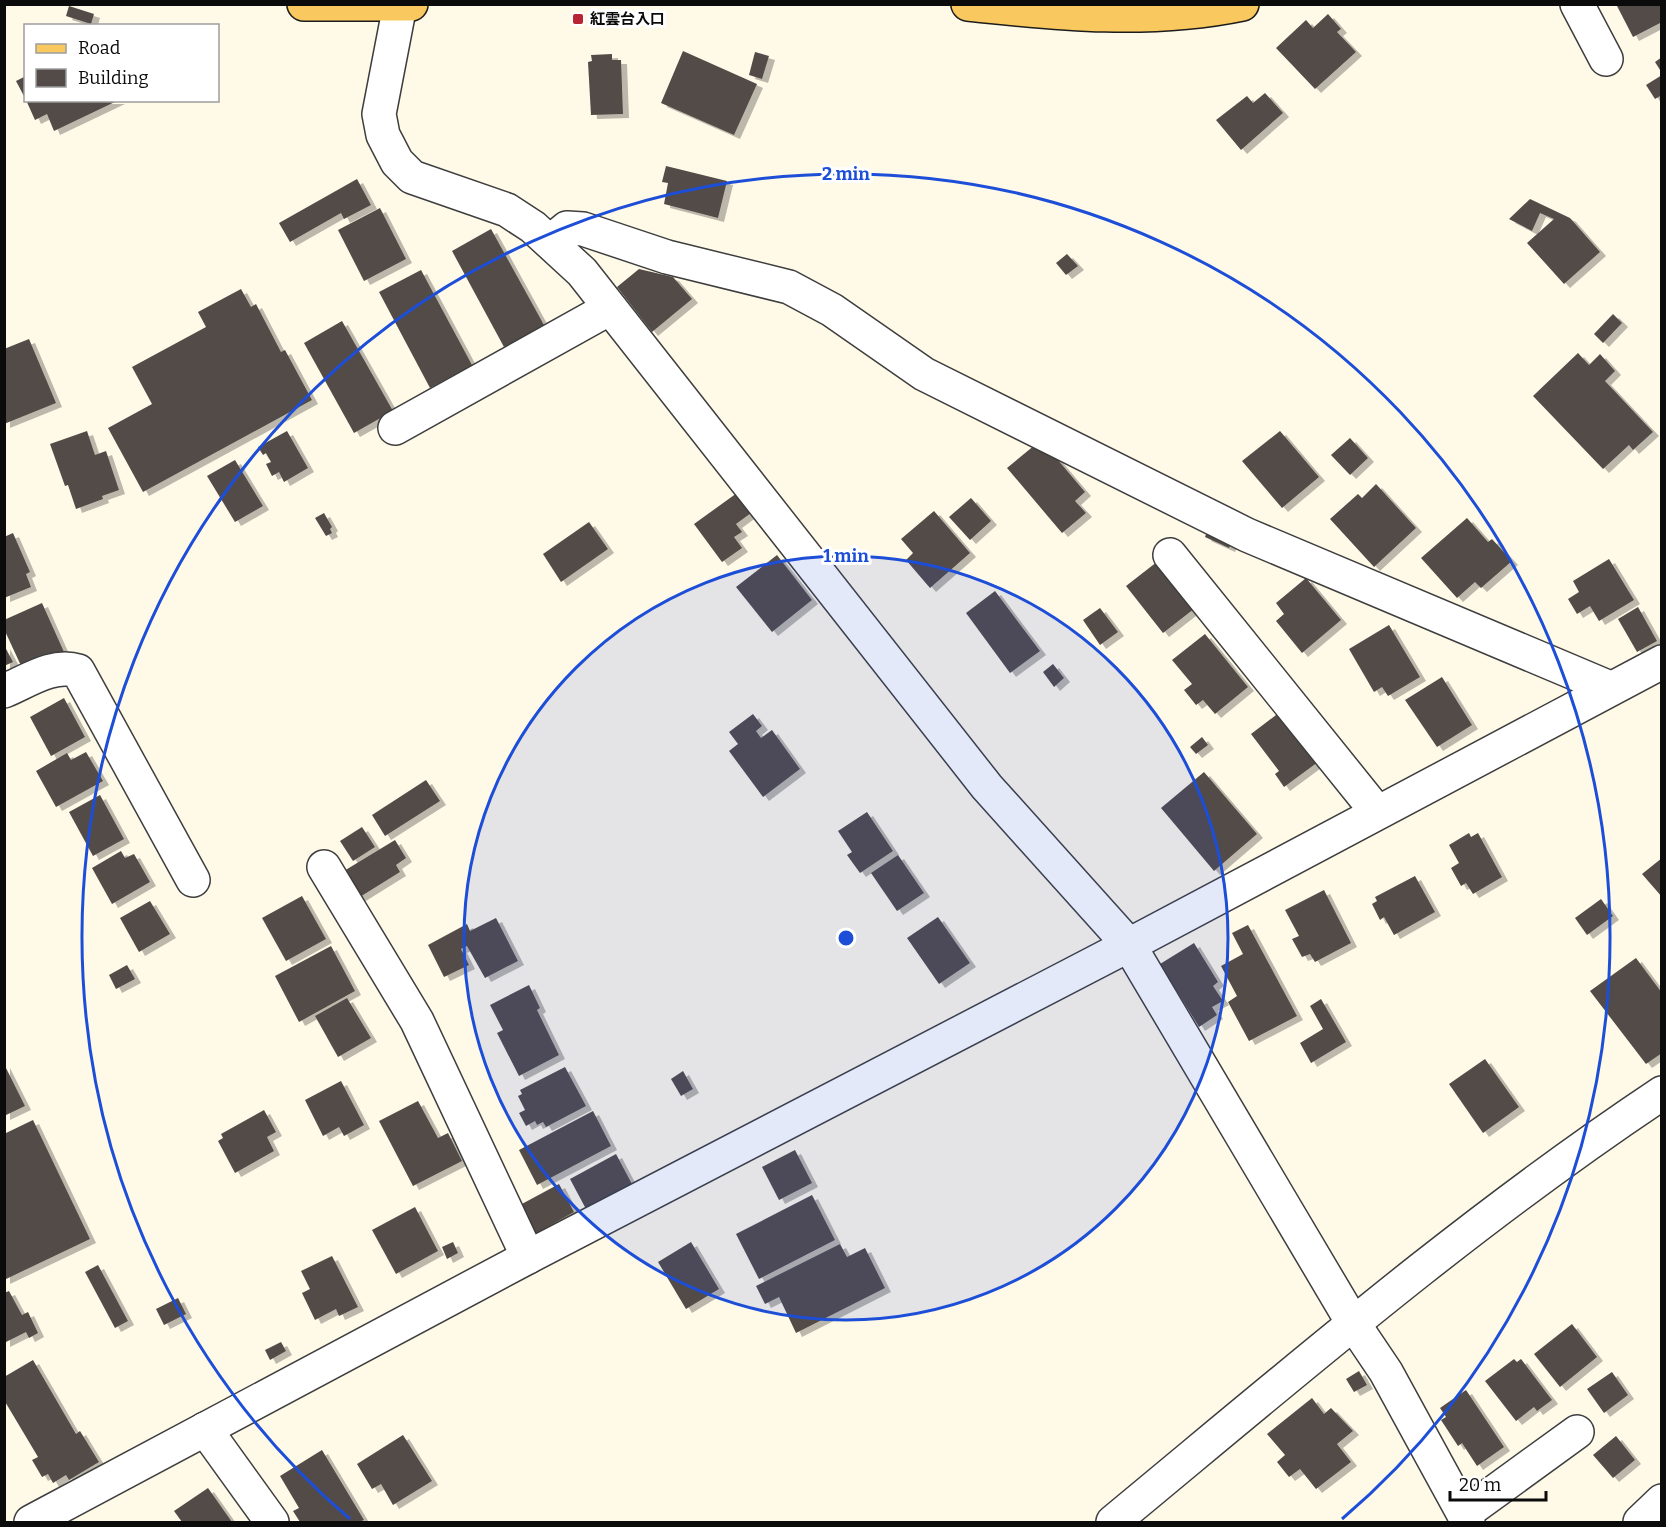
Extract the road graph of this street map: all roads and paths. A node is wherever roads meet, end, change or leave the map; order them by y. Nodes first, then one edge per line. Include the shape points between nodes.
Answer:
1 (304, 4) edge
2 (411, 4) edge
3 (968, 4) edge
4 (1242, 4) edge
5 (1577, 4) edge
6 (400, 5) edge
7 (1606, 59) dead end
8 (550, 242) junction
9 (610, 308) junction
10 (394, 428) dead end
11 (1170, 555) dead end
12 (1662, 662) edge
13 (1610, 688) junction
14 (4, 691) edge
15 (1377, 812) junction
16 (324, 867) dead end
17 (193, 880) dead end
18 (1129, 945) junction
19 (1662, 1093) edge
20 (528, 1257) junction
21 (1353, 1323) junction
22 (206, 1429) junction
23 (1576, 1432) dead end
24 (1662, 1501) edge
25 (1466, 1518) edge
26 (32, 1522) edge
27 (272, 1522) edge
28 (1113, 1522) edge
29 (1640, 1522) edge

1 - 6 main road
2 - 6 main road
3 - 4 main road via 1071,15 1148,17
5 - 7 street
6 - 8 street via 379,114 383,135 397,162 412,177 507,210
8 - 9 street via 582,272
8 - 13 street via 567,228 583,230 667,257 789,288 832,310 924,374 1247,535
9 - 10 street
9 - 18 street via 987,787
11 - 15 street
12 - 13 street
13 - 15 street
14 - 17 street via 55,669 78,671
15 - 18 street
16 - 20 street via 417,1021
18 - 20 street
18 - 21 street
19 - 21 street via 1484,1218
20 - 22 street
21 - 25 street via 1386,1372
21 - 28 street
22 - 26 street
22 - 27 street
23 - 25 street
24 - 29 street

